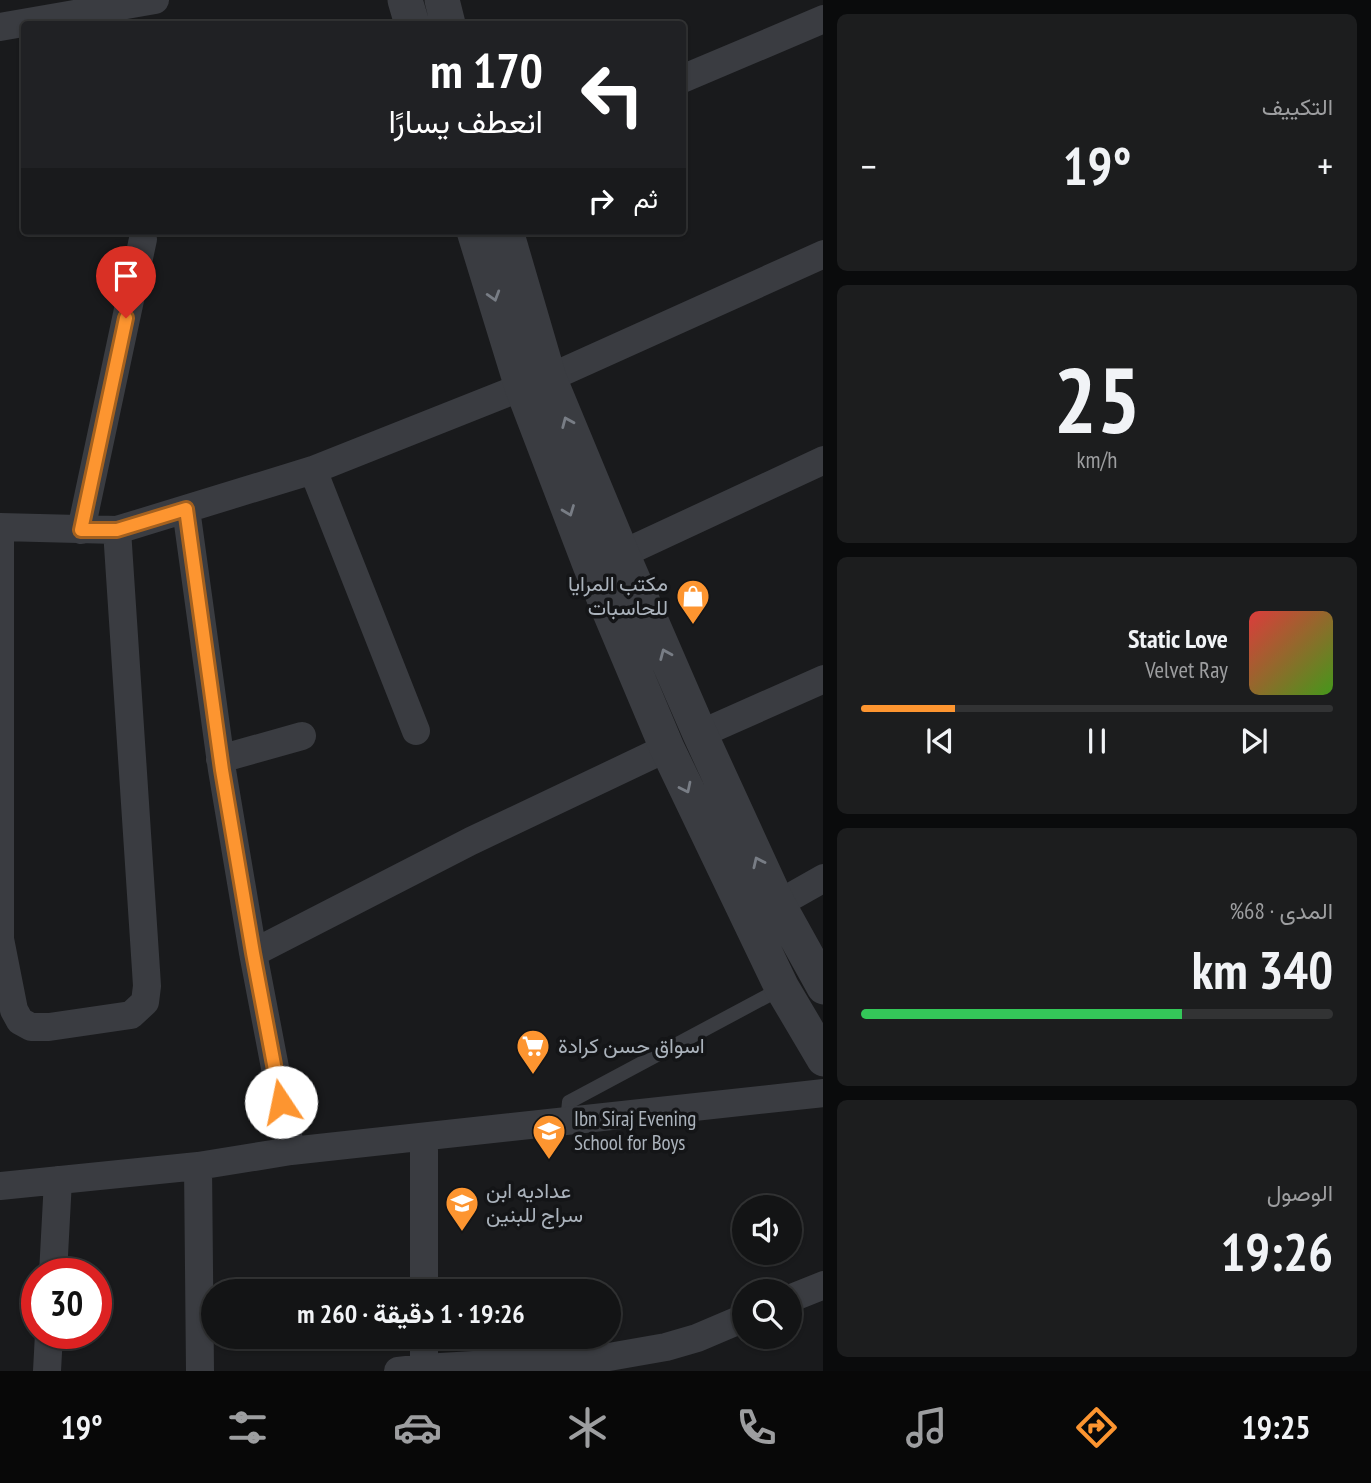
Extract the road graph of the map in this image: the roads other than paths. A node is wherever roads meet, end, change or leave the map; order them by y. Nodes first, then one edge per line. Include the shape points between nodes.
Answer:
1 (155, 0) edge
2 (405, 0) edge
3 (442, 0) edge
4 (823, 19) edge
5 (34, 21) edge
6 (411, 21) edge
7 (447, 21) edge
8 (21, 23) edge
9 (0, 27) edge
10 (686, 77) edge
11 (476, 235) edge
12 (507, 235) edge
13 (143, 239) dead end
14 (823, 254) edge
15 (535, 383) junction
16 (823, 460) edge
17 (313, 470) junction
18 (186, 509) junction
19 (0, 527) edge
20 (81, 530) junction
21 (117, 530) junction
22 (622, 554) junction
23 (590, 565) junction
24 (823, 679) edge
25 (416, 731) dead end
26 (700, 734) junction
27 (302, 736) dead end
28 (667, 748) junction
29 (220, 759) junction
30 (823, 878) edge
31 (778, 904) junction
32 (0, 939) edge
33 (253, 953) junction
34 (823, 987) edge
35 (782, 988) junction
36 (823, 1059) edge
37 (823, 1093) edge
38 (567, 1121) junction
39 (424, 1137) junction
40 (290, 1151) junction
41 (198, 1166) junction
42 (58, 1180) junction
43 (0, 1186) edge
44 (54, 1258) edge
45 (424, 1279) edge
46 (823, 1285) edge
47 (802, 1294) edge
48 (732, 1323) edge
49 (48, 1349) edge
50 (419, 1349) edge
51 (411, 1370) edge
52 (47, 1371) edge
53 (200, 1371) edge

1 - 5 street
2 - 6 street
3 - 7 street
4 - 10 street
8 - 9 street
11 -> 15 street
12 - 15 street
13 - 20 street
14 - 15 street
15 - 17 street
22 -> 15 street
15 -> 23 street
16 - 22 street
17 - 18 street
17 - 25 street
18 - 21 street
18 - 29 street
19 - 20 street
19 - 32 street
20 - 21 street
21 - 32 street via 145,1002 131,1015 31,1027 20,1021 14,1010
22 - 23 street
26 -> 22 street
23 - 28 street
24 - 26 street
31 -> 26 street
27 - 29 street
28 - 33 street via 471,841
28 -> 35 street
29 - 33 street
30 - 31 street
31 - 34 street
33 - 40 street
35 - 36 street
35 - 38 lane via 569,1102
37 - 38 street
38 - 39 street
39 - 40 street
39 - 45 street
40 - 41 street
41 - 42 street
41 - 53 street
42 - 43 street
42 - 44 street
46 - 47 street
48 - 51 street via 666,1347 609,1357
49 - 52 street
50 - 51 street

